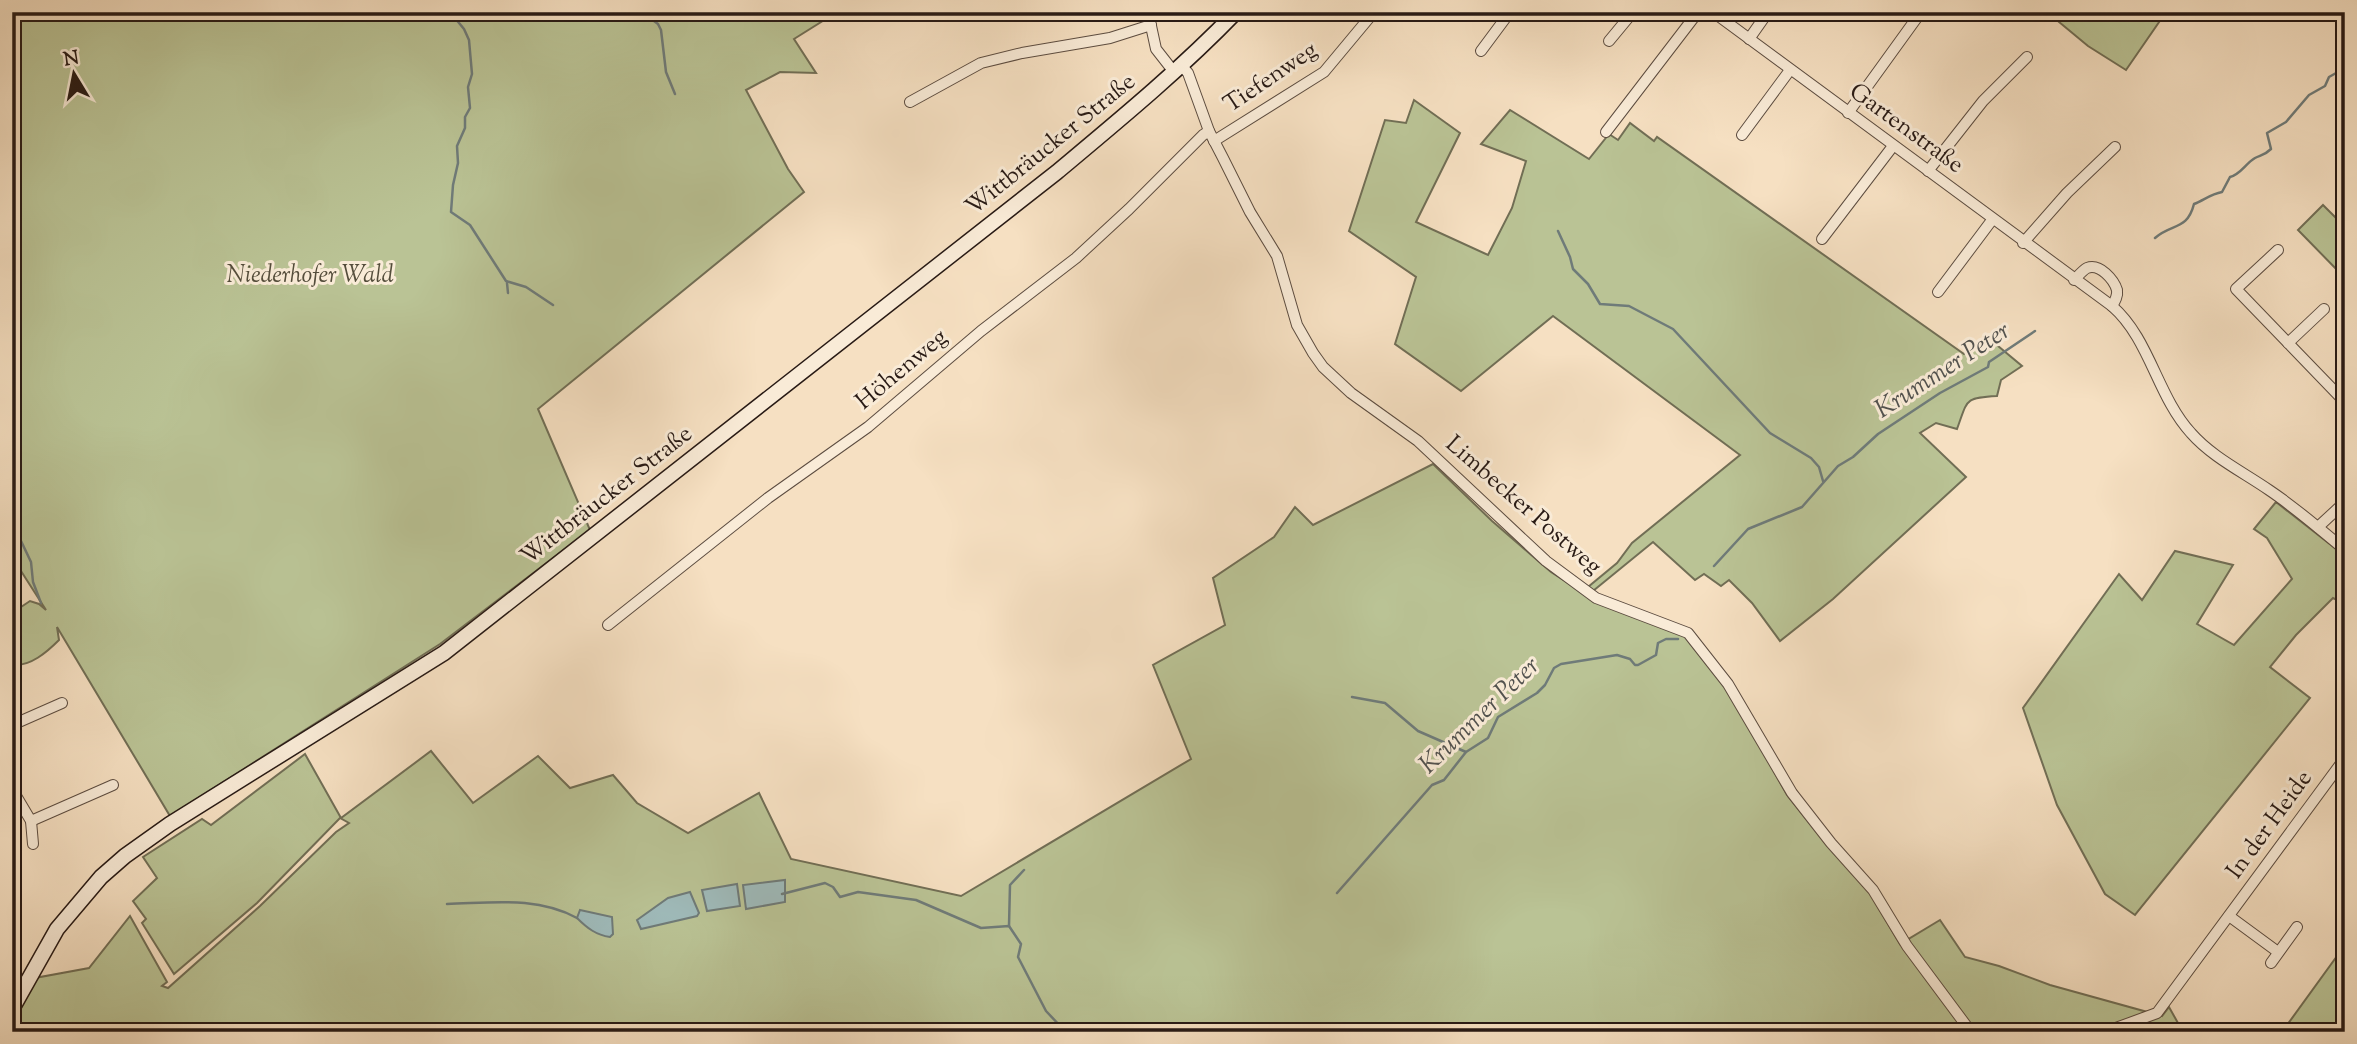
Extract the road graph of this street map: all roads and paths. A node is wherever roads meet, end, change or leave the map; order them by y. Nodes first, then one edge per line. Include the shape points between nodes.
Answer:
1 (1148, 12) edge
2 (1236, 12) edge
3 (1374, 12) edge
4 (1510, 12) edge
5 (1633, 12) edge
6 (1698, 12) edge
7 (1713, 12) edge
8 (1768, 12) edge
9 (1921, 12) edge
10 (1151, 25) junction
11 (1749, 39) junction
12 (1609, 41) dead end
13 (1481, 51) dead end
14 (2026, 57) dead end
15 (1177, 69) junction
16 (1790, 70) junction
17 (910, 102) dead end
18 (1848, 113) junction
19 (1606, 132) dead end
20 (1742, 135) dead end
21 (1212, 136) junction
22 (1893, 146) junction
23 (2115, 147) dead end
24 (1928, 170) junction
25 (1992, 219) junction
26 (1822, 239) dead end
27 (2024, 243) junction
28 (2278, 250) dead end
29 (2074, 279) junction
30 (1938, 292) dead end
31 (2112, 306) junction
32 (2324, 309) dead end
33 (2288, 343) junction
34 (2344, 399) edge
35 (2345, 502) edge
36 (2318, 527) junction
37 (2345, 550) edge
38 (608, 625) dead end
39 (62, 703) dead end
40 (12, 725) edge
41 (2345, 758) edge
42 (113, 785) dead end
43 (12, 789) edge
44 (31, 821) junction
45 (33, 844) dead end
46 (2229, 916) junction
47 (2297, 927) dead end
48 (2278, 952) junction
49 (2271, 963) dead end
50 (12, 1009) edge
51 (1971, 1032) edge
52 (2105, 1032) edge

1 - 10 street, Limbecker Postweg
2 - 15 main road, Wittbräucker Straße
3 - 21 street, Tiefenweg via 1324,72
4 - 13 street
5 - 12 street
6 - 19 street
7 - 11 street, Gartenstraße
8 - 11 street
9 - 18 street
10 - 15 street, Limbecker Postweg via 1156,49
10 - 17 street via 1110,38 981,63
11 - 16 street, Gartenstraße
14 - 24 street via 1983,101
15 - 21 street, Limbecker Postweg via 1191,80
15 - 50 main road, Wittbräucker Straße via 1056,172 444,653 125,856 57,929
16 - 18 street, Gartenstraße
16 - 20 street
18 - 22 street, Gartenstraße
21 - 38 street, Höhenweg via 1203,135 1076,258 868,427 768,498
21 - 51 street, Limbecker Postweg via 1277,256 1297,326 1323,367 1418,441 1546,561 1596,598 1688,634 1728,684 1793,793 1873,890 1907,946
22 - 24 street, Gartenstraße
22 - 26 street
23 - 27 street
24 - 25 street, Gartenstraße
25 - 27 street, Gartenstraße
25 - 30 street
27 - 29 street, Gartenstraße
28 - 33 street via 2236,289
29 - 31 street, Gartenstraße
29 - 31 street, Gartenstraße via 2087,268 2103,271 2117,290
31 - 36 street, Gartenstraße via 2129,326 2190,433
32 - 33 street
33 - 34 street
35 - 36 street
36 - 37 street, Gartenstraße
39 - 40 street
41 - 46 street, In der Heide
42 - 44 street
43 - 44 street
44 - 45 street
46 - 48 street, In der Heide
46 - 52 street, In der Heide via 2157,1013
47 - 48 street
48 - 49 street

